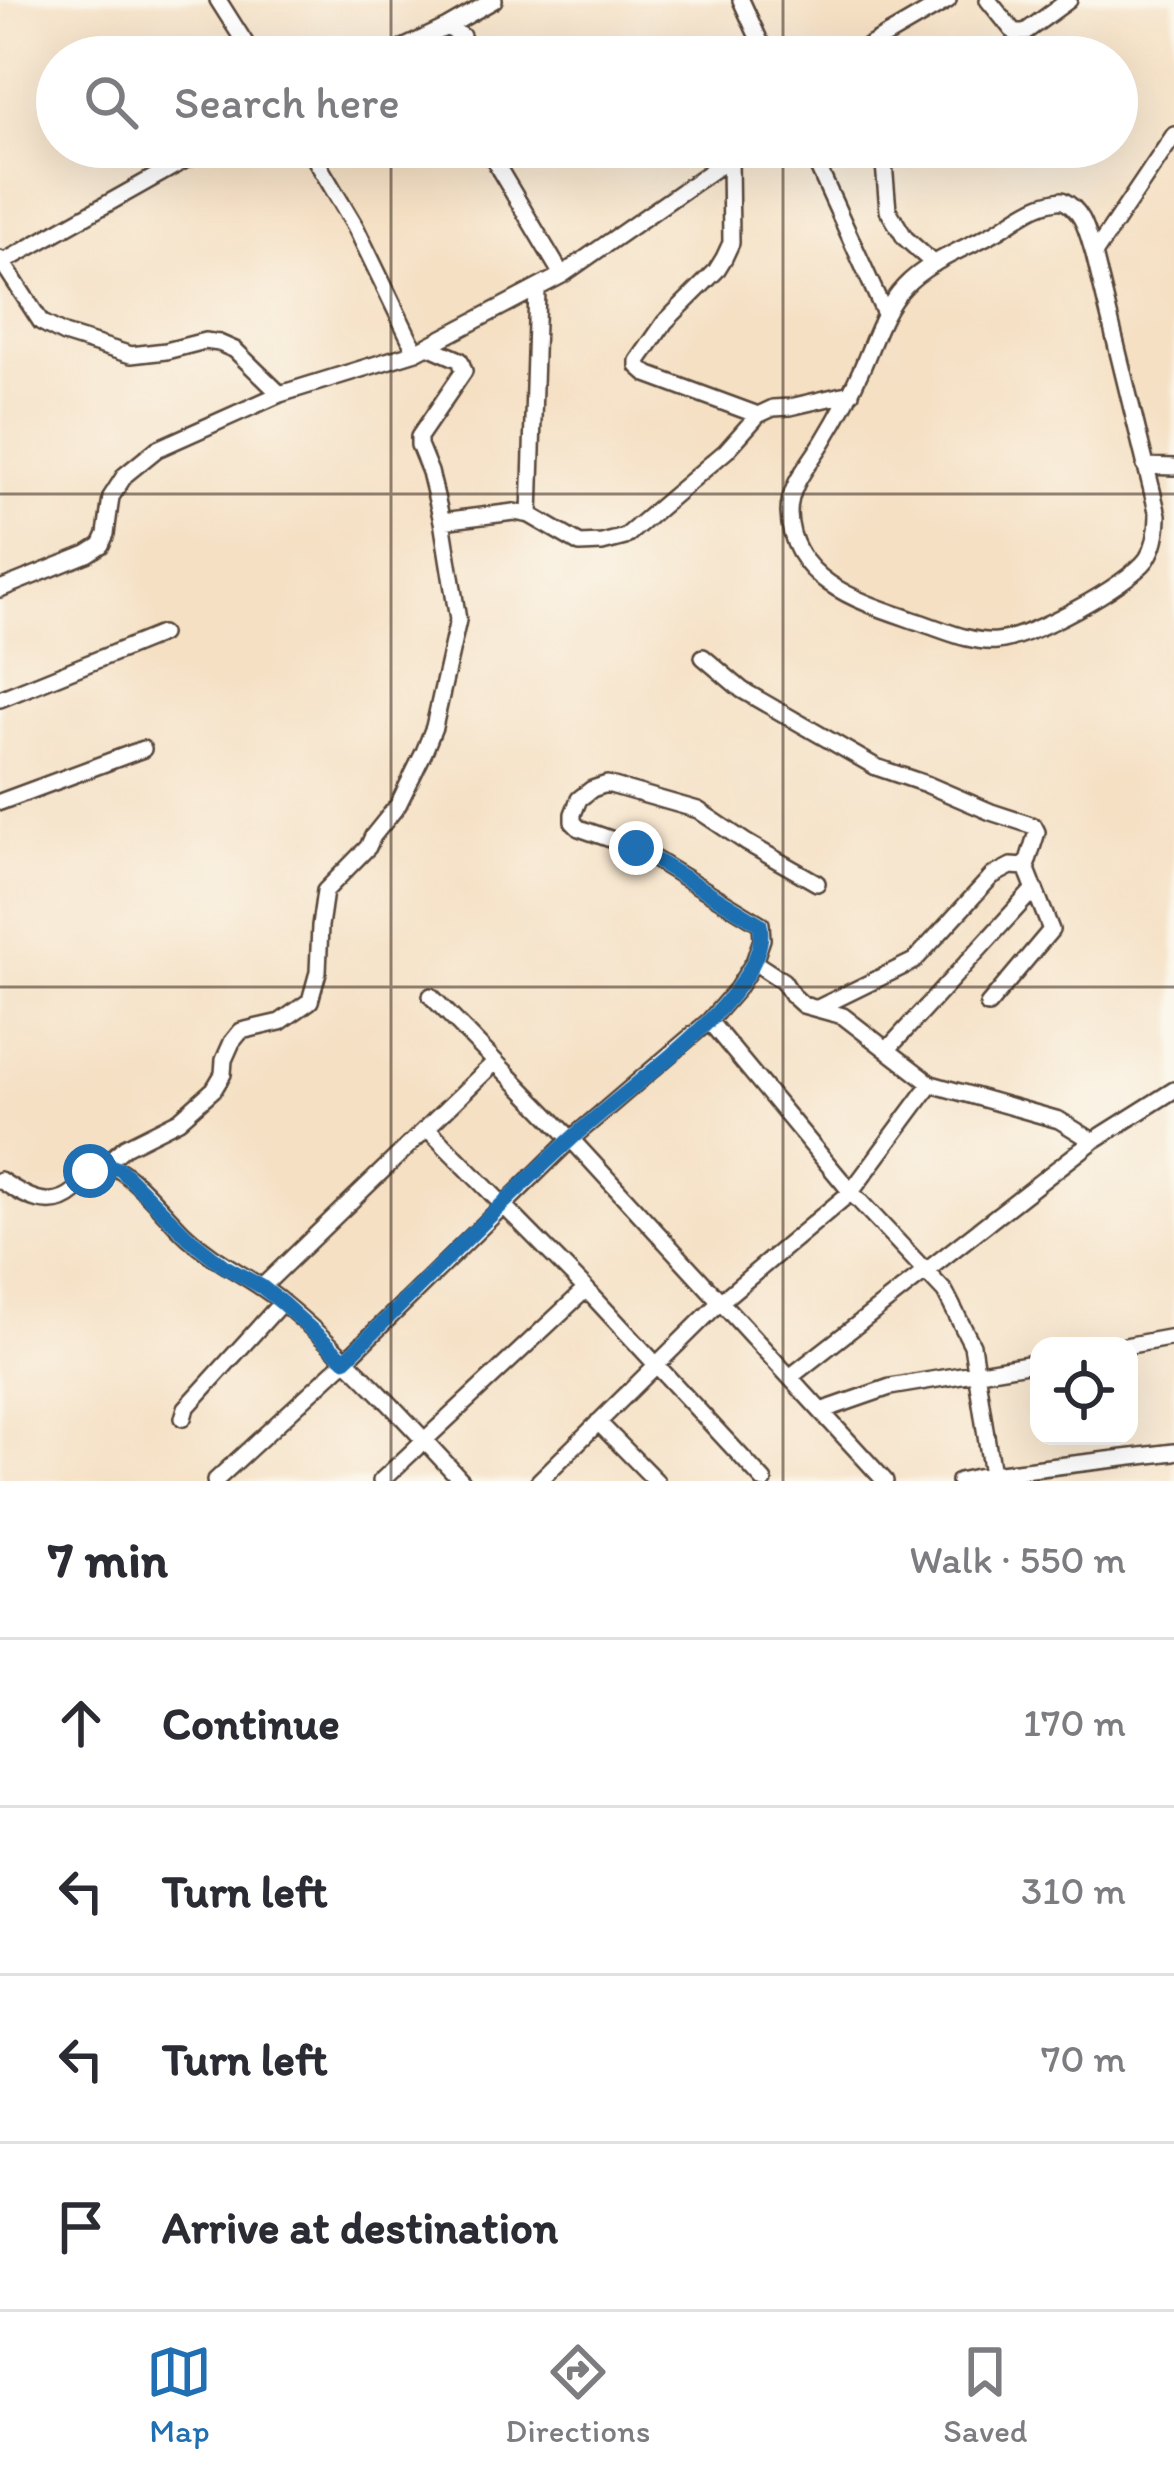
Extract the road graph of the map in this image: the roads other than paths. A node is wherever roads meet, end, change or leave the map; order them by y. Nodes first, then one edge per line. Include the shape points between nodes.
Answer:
1 (218, 0) edge
2 (494, 0) edge
3 (741, 0) edge
4 (988, 0) edge
5 (1069, 0) edge
6 (944, 1) edge
7 (447, 27) junction
8 (241, 36) edge
9 (428, 36) edge
10 (462, 36) edge
11 (757, 36) edge
12 (885, 36) edge
13 (1174, 135) edge
14 (170, 168) edge
15 (320, 168) edge
16 (499, 168) edge
17 (712, 168) edge
18 (733, 168) edge
19 (819, 168) edge
20 (884, 168) edge
21 (1094, 254) junction
22 (1, 262) edge
23 (934, 264) junction
24 (562, 275) junction
25 (537, 290) junction
26 (885, 314) junction
27 (422, 349) junction
28 (851, 392) junction
29 (280, 394) junction
30 (758, 416) junction
31 (1145, 466) junction
32 (1174, 467) edge
33 (530, 515) junction
34 (442, 521) junction
35 (0, 589) edge
36 (160, 634) dead end
37 (703, 657) dead end
38 (0, 699) edge
39 (142, 749) dead end
40 (0, 802) edge
41 (1026, 867) junction
42 (817, 883) dead end
43 (1034, 889) junction
44 (754, 962) junction
45 (431, 996) dead end
46 (988, 1005) dead end
47 (818, 1008) junction
48 (709, 1021) junction
49 (888, 1049) junction
50 (495, 1062) junction
51 (931, 1084) junction
52 (1174, 1090) edge
53 (427, 1128) junction
54 (571, 1139) junction
55 (1093, 1141) junction
56 (105, 1164) junction
57 (0, 1180) edge
58 (850, 1192) junction
59 (503, 1204) junction
60 (926, 1270) junction
61 (262, 1287) junction
62 (586, 1289) junction
63 (720, 1302) junction
64 (282, 1303) junction
65 (1174, 1337) edge
66 (1138, 1344) edge
67 (345, 1360) junction
68 (656, 1363) junction
69 (1030, 1364) edge
70 (975, 1374) junction
71 (790, 1377) junction
72 (821, 1411) junction
73 (183, 1418) dead end
74 (598, 1421) junction
75 (423, 1439) junction
76 (1174, 1452) edge
77 (549, 1477) edge
78 (992, 1478) edge
79 (215, 1481) edge
80 (381, 1481) edge
81 (462, 1481) edge
82 (656, 1481) edge
83 (764, 1481) edge
84 (885, 1481) edge
85 (959, 1481) edge

1 - 8 street
2 - 7 street
3 - 11 street
4 - 5 street via 1015,32
6 - 12 street
7 - 9 street
7 - 10 street
13 - 21 street
14 - 22 street
15 - 27 street
16 - 24 street
17 - 24 street
18 - 30 street via 731,243 638,366
19 - 26 street
20 - 23 street via 888,210
21 - 23 street via 1081,215 1062,200
21 - 31 street
22 - 29 street via 41,322 64,334 131,356 219,343
23 - 26 street via 904,286
24 - 25 street
25 - 27 street
25 - 33 street
26 - 28 street
27 - 29 street
27 - 34 street via 460,361 464,371 419,437
28 - 30 street
28 - 31 street via 798,478 789,509 794,543 834,589 976,641 1025,634 1106,592 1147,560 1158,515
29 - 35 street via 157,449 111,497 101,545
30 - 33 street via 626,537 580,544
31 - 32 street
33 - 34 street
34 - 56 street via 458,620 434,727 398,805 325,891 310,1001 280,1022 241,1031 223,1074 197,1106
36 - 38 street
37 - 41 street via 742,690 876,767 1029,823 1037,832
39 - 40 street
41 - 43 street
41 - 47 street via 992,876 914,961
42 - 44 street via 698,810 608,784 579,799 579,828 636,848 760,924
43 - 46 street via 1051,930
43 - 49 street
44 - 47 street via 803,1005
44 - 48 street
45 - 50 street
47 - 49 street
48 - 54 street
48 - 58 street
49 - 51 street
50 - 53 street
50 - 54 street
51 - 55 street via 1059,1120
51 - 58 street
52 - 55 street
53 - 59 street
53 - 61 street
54 - 59 street
54 - 63 street
55 - 60 street
56 - 57 street via 49,1203
56 - 61 street via 224,1266
58 - 60 street
58 - 63 street
59 - 62 street
59 - 67 street
60 - 70 street via 960,1318
60 - 71 street
61 - 64 street
62 - 68 street
62 - 75 street
63 - 68 street
63 - 71 street
64 - 67 street
64 - 73 street
65 - 66 street
67 - 75 street
67 - 79 street
68 - 74 street
68 - 83 street
69 - 70 street
70 - 72 street via 890,1387
70 - 78 street
71 - 72 street
72 - 84 street
74 - 77 street
74 - 82 street
75 - 80 street
75 - 81 street
76 - 78 street
78 - 85 street

